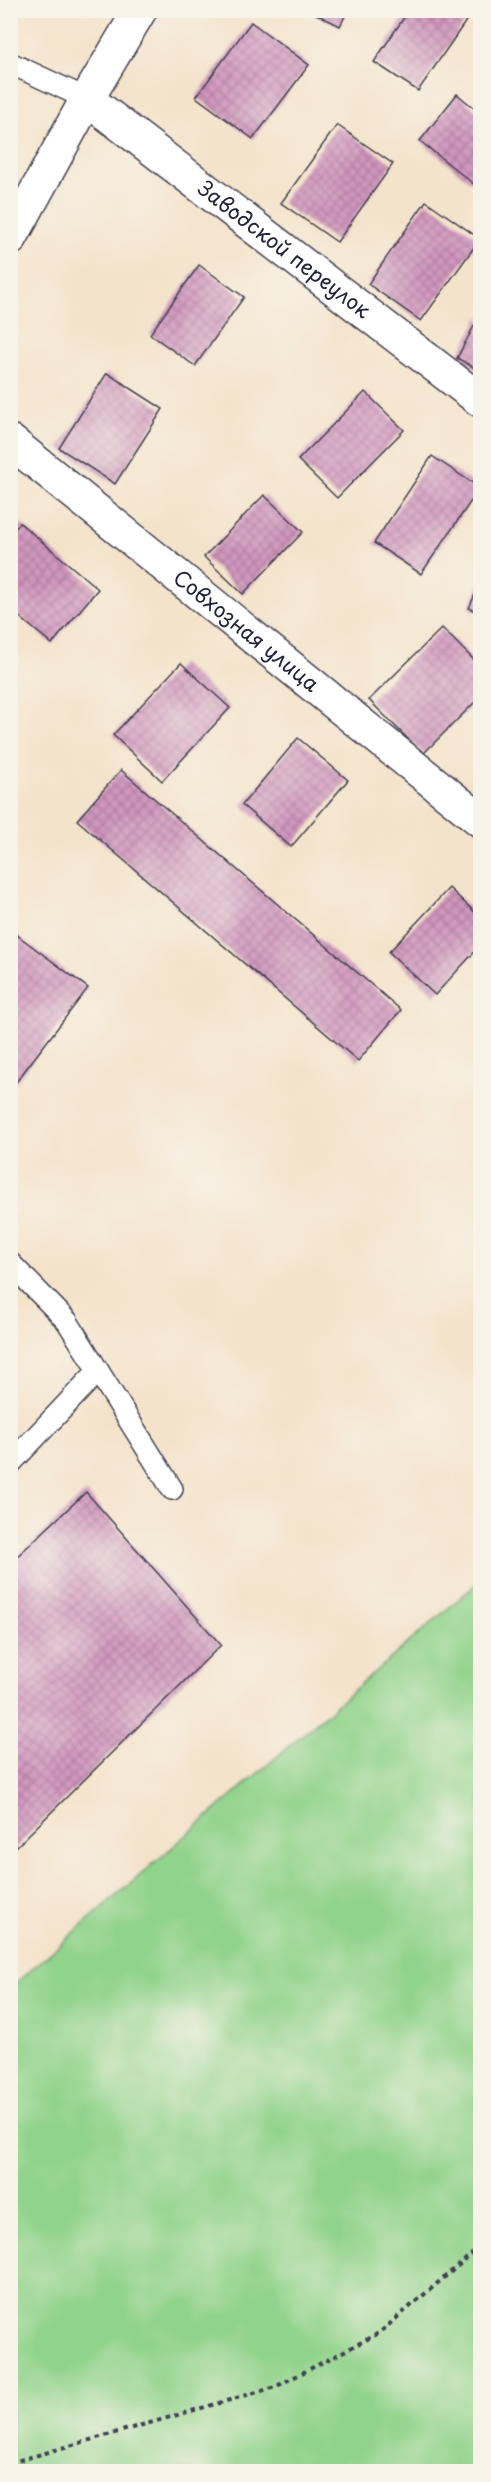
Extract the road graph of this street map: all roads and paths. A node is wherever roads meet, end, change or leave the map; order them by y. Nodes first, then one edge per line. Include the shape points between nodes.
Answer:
1 (140, 10) edge
2 (10, 63) edge
3 (87, 99) junction
4 (10, 239) edge
5 (480, 400) edge
6 (10, 441) edge
7 (480, 820) edge
8 (10, 1263) edge
9 (98, 1371) junction
10 (10, 1464) edge
11 (172, 1489) dead end
12 (480, 2247) edge
13 (10, 2463) edge

1 - 3 street
2 - 3 lane
3 - 4 street
3 - 5 street, Заводской переулок
6 - 7 street, Совхозная улица
8 - 9 lane via 67,1322
9 - 10 lane
9 - 11 lane
12 - 13 path via 379,2333 275,2388

